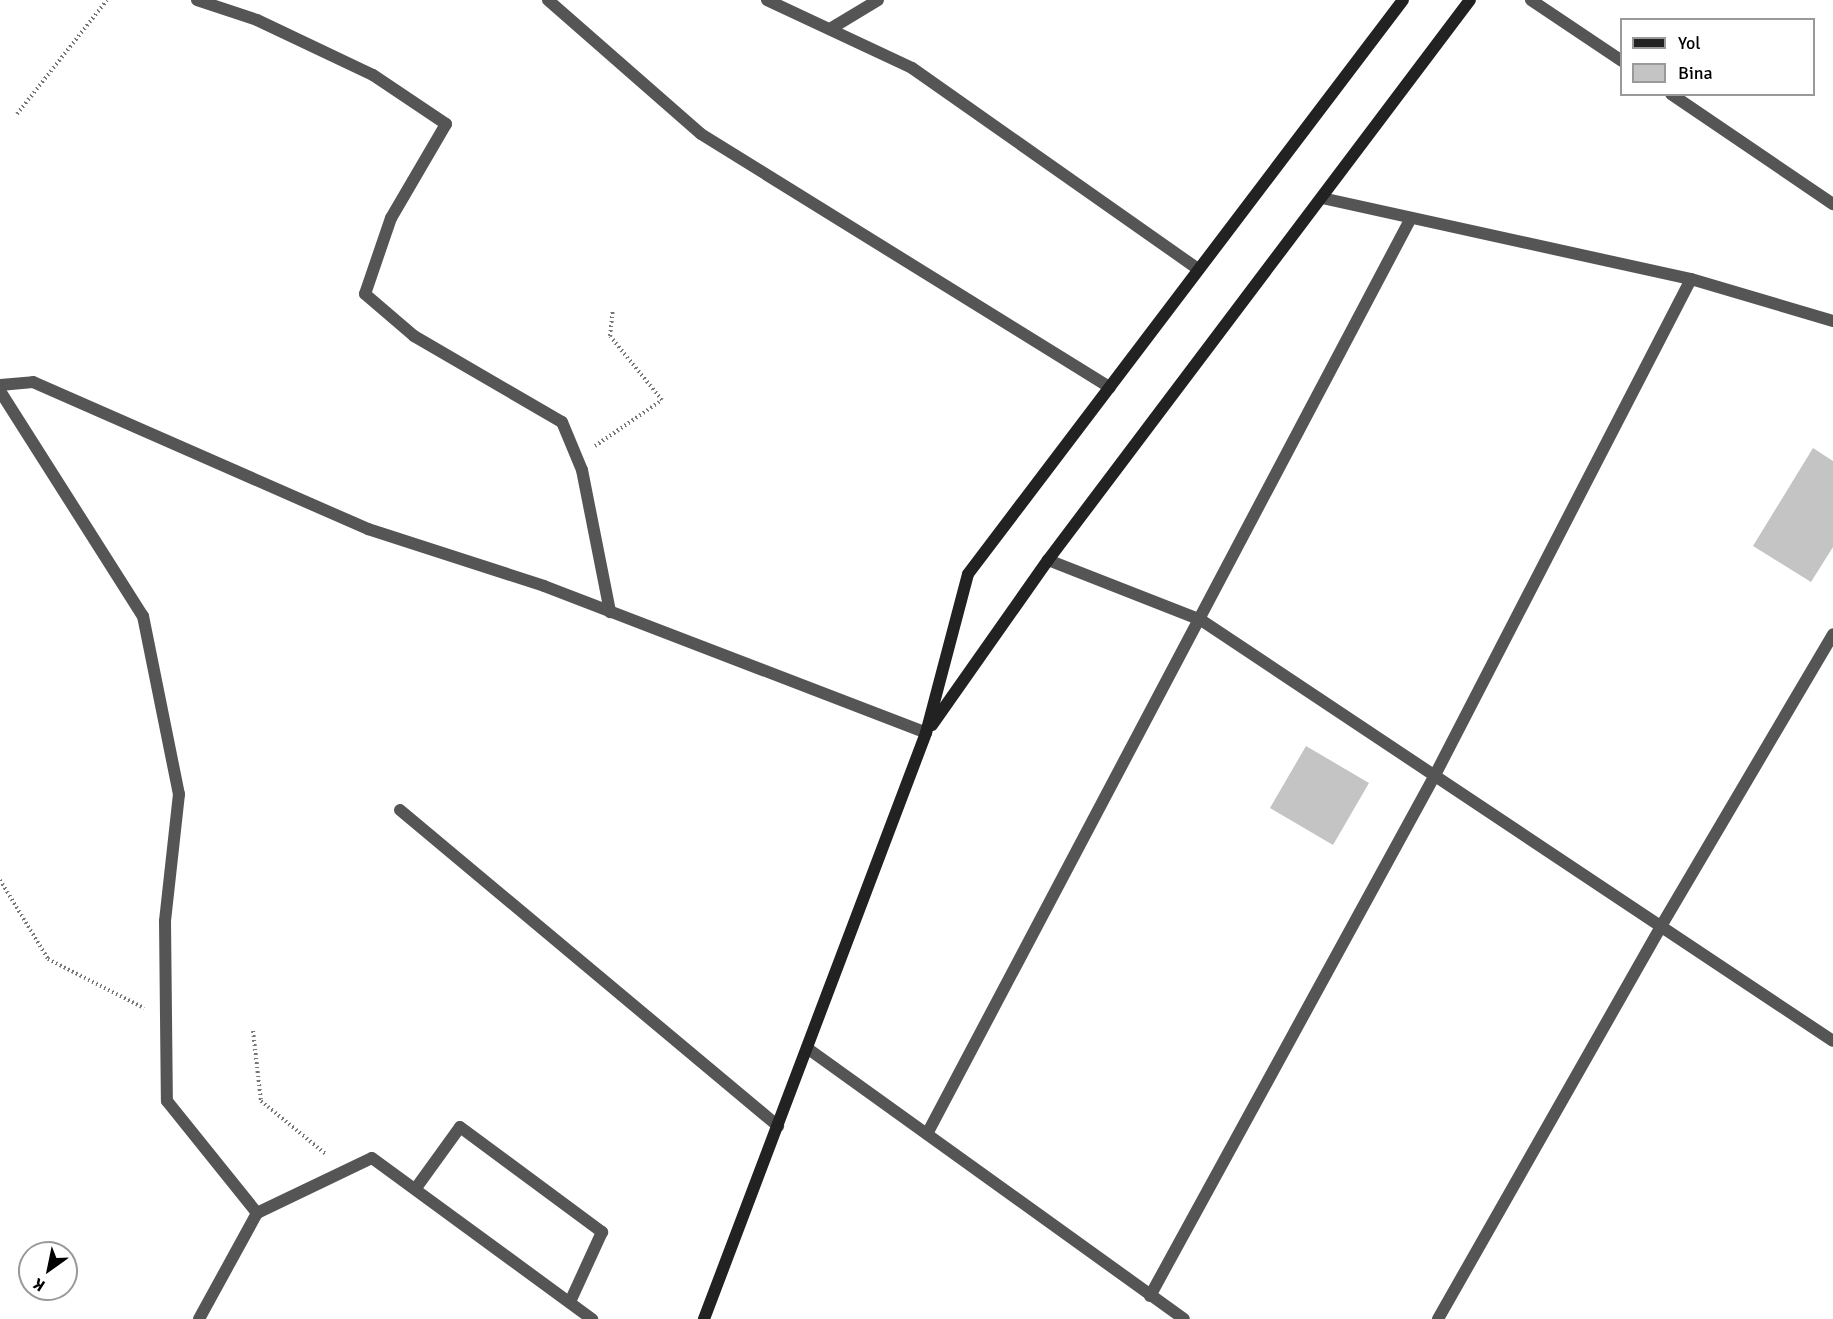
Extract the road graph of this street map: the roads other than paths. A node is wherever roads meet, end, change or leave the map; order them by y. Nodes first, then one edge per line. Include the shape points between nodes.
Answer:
1 (196, 0) edge
2 (548, 0) edge
3 (767, 0) edge
4 (878, 0) edge
5 (1402, 0) edge
6 (1470, 0) edge
7 (1531, 0) edge
8 (830, 29) junction
9 (1620, 60) edge
10 (1674, 96) edge
11 (1322, 198) junction
12 (1833, 204) edge
13 (1411, 218) junction
14 (1198, 269) junction
15 (1691, 279) junction
16 (1833, 321) edge
17 (0, 385) edge
18 (1110, 388) junction
19 (0, 391) edge
20 (1048, 560) junction
21 (610, 612) junction
22 (1201, 620) junction
23 (1833, 634) edge
24 (926, 733) junction
25 (1435, 775) junction
26 (400, 810) dead end
27 (1660, 928) junction
28 (1833, 1041) edge
29 (807, 1048) junction
30 (778, 1126) junction
31 (927, 1134) junction
32 (416, 1188) junction
33 (257, 1213) junction
34 (1150, 1296) junction
35 (570, 1302) junction
36 (199, 1319) edge
37 (592, 1319) edge
38 (704, 1319) edge
39 (1184, 1319) edge
40 (1438, 1319) edge

1 - 21 street via 257,20 373,75 446,124 391,218 365,294 414,336 562,422 578,459
2 - 18 street via 701,134
3 - 8 street
4 - 8 street
5 - 14 street
6 - 11 street
7 - 9 street
8 - 14 street via 912,68
10 - 12 street
11 - 13 street
11 - 20 street
13 - 15 street
13 - 22 street
14 - 18 street
15 - 16 street
15 - 25 street
17 - 21 street via 33,382 368,529
18 - 24 street via 968,574
19 - 33 street via 143,616 179,794 165,921 167,1101
20 - 22 street
20 - 24 street
21 - 24 street
22 - 25 street
22 - 31 street
23 - 27 street
24 - 29 street
25 - 27 street
25 - 34 street
26 - 30 street
27 - 28 street
27 - 40 street
29 - 30 street
29 - 31 street
30 - 38 street
31 - 34 street
32 - 33 street via 372,1158
32 - 35 street
32 - 35 street via 460,1126 602,1232
33 - 36 street
34 - 39 street
35 - 37 street

